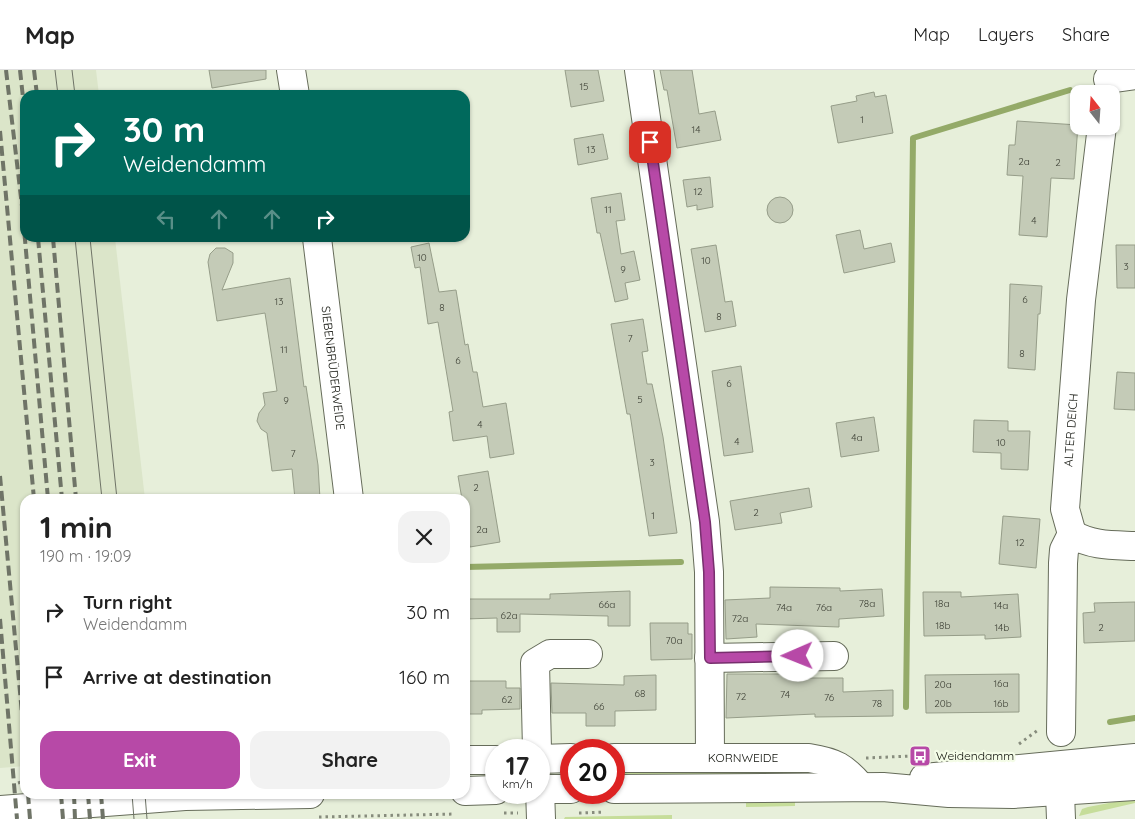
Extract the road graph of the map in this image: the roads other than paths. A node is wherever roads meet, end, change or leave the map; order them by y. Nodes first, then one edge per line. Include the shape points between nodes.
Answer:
1 (291, 70) edge
2 (639, 70) edge
3 (1135, 74) edge
4 (1103, 81) edge
5 (294, 90) edge
6 (1101, 135) edge
7 (317, 242) edge
8 (348, 494) edge
9 (1072, 534) junction
10 (1135, 546) edge
11 (588, 654) dead end
12 (834, 656) dead end
13 (710, 658) junction
14 (1061, 732) dead end
15 (537, 739) edge
16 (710, 756) junction
17 (625, 758) edge
18 (1135, 758) edge
19 (470, 760) edge
20 (485, 760) edge
21 (1135, 786) edge
22 (872, 787) junction
23 (625, 789) edge
24 (1059, 793) edge
25 (136, 799) edge
26 (236, 799) edge
27 (461, 802) edge
28 (485, 802) edge
29 (312, 805) edge
30 (0, 810) edge

1 - 5 street
2 - 13 street via 705,522
3 - 4 street
6 - 9 street, ALTER DEICH via 1081,300 1066,499 1067,522
7 - 8 street, SIEBENBRÜDERWEIDE
9 - 10 street via 1098,545
9 - 14 street via 1064,550 1063,563
11 - 15 street via 550,654 536,662
12 - 13 street
13 - 16 street
16 - 17 street, KORNWEIDE
16 - 22 street, KORNWEIDE via 826,761
18 - 24 street
19 - 20 street
21 - 24 street
22 - 23 street
22 - 24 street via 922,778
25 - 30 street
26 - 29 street
27 - 28 street

